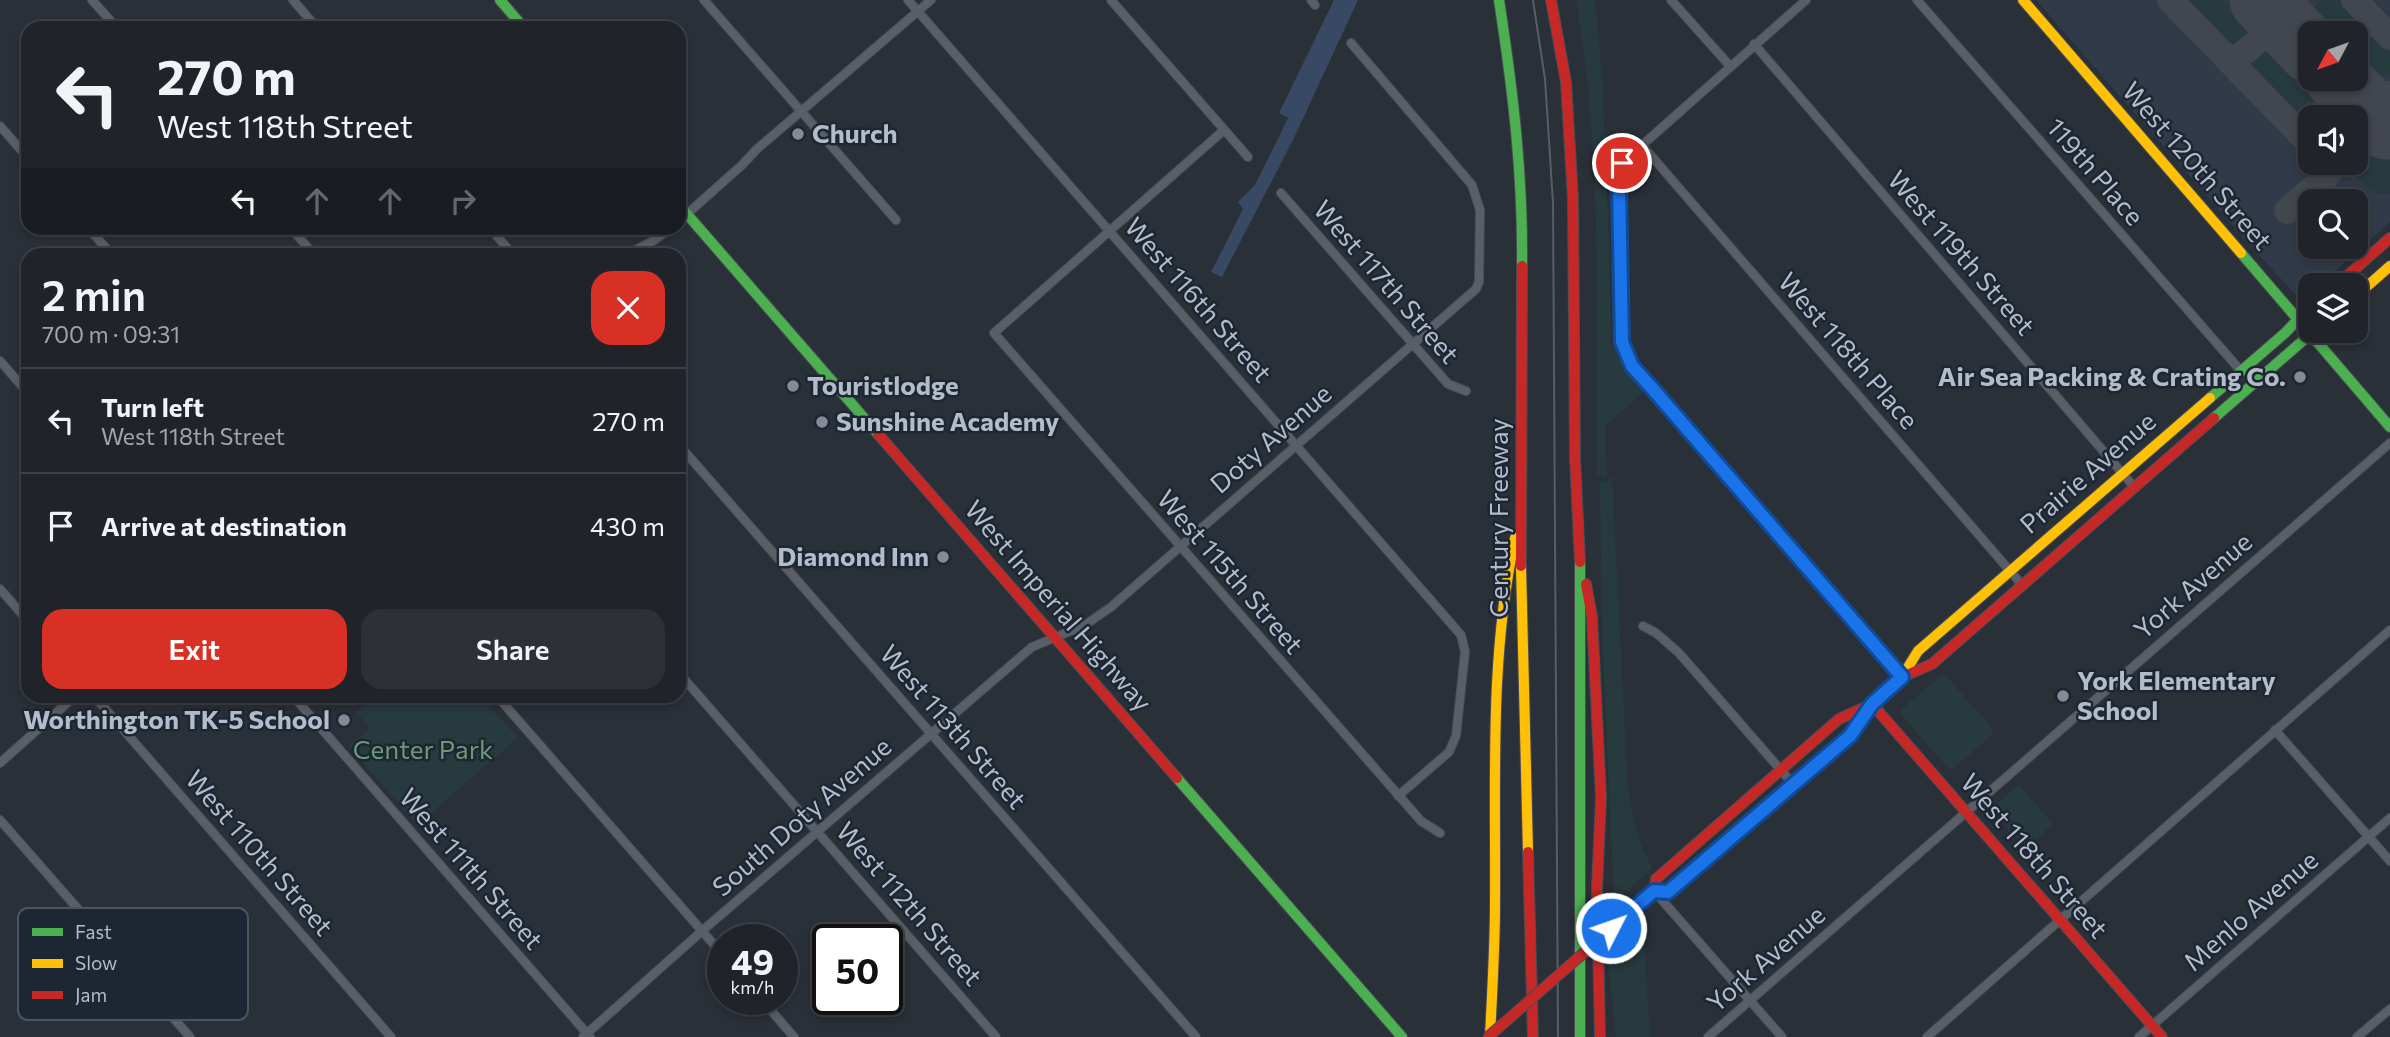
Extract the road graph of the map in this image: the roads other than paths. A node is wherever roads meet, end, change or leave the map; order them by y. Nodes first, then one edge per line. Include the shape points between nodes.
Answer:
1 (92, 0) edge
2 (293, 0) edge
3 (500, 0) edge
4 (704, 0) edge
5 (908, 0) edge
6 (931, 0) edge
7 (1111, 0) edge
8 (1499, 0) edge
9 (1551, 0) edge
10 (1671, 0) edge
11 (1805, 0) edge
12 (1917, 0) edge
13 (2023, 0) edge
14 (918, 11) junction
15 (111, 21) edge
16 (311, 21) edge
17 (518, 21) edge
18 (1351, 43) dead end
19 (1755, 44) junction
20 (1730, 66) junction
21 (802, 112) junction
22 (0, 126) edge
23 (1224, 130) junction
24 (1640, 144) junction
25 (21, 150) edge
26 (1248, 157) dead end
27 (1280, 193) dead end
28 (686, 211) edge
29 (686, 219) edge
30 (895, 220) dead end
31 (1109, 230) junction
32 (661, 235) edge
33 (2390, 237) edge
34 (639, 248) edge
35 (2390, 266) edge
36 (2350, 273) edge
37 (2368, 285) edge
38 (2298, 320) joint
39 (2300, 343) edge
40 (2321, 343) edge
41 (1411, 344) junction
42 (0, 361) edge
43 (2241, 371) junction
44 (21, 385) edge
45 (1466, 391) dead end
46 (2390, 427) edge
47 (2390, 443) edge
48 (1297, 444) junction
49 (686, 453) edge
50 (2123, 473) junction
51 (2135, 488) junction
52 (1520, 519) junction
53 (1180, 547) junction
54 (1580, 550) junction
55 (2010, 571) junction
56 (2023, 586) junction
57 (0, 589) edge
58 (21, 613) edge
59 (1643, 626) dead end
60 (2390, 630) edge
61 (1055, 639) junction
62 (1902, 677) junction
63 (686, 681) edge
64 (67, 703) edge
65 (100, 703) edge
66 (299, 703) edge
67 (504, 703) edge
68 (1872, 704) junction
69 (2276, 730) junction
70 (931, 734) junction
71 (0, 763) edge
72 (1780, 769) junction
73 (1793, 785) junction
74 (1398, 796) junction
75 (1965, 812) junction
76 (2390, 818) edge
77 (0, 820) edge
78 (817, 831) junction
79 (1440, 833) dead end
80 (2368, 836) junction
81 (2390, 861) edge
82 (1654, 891) junction
83 (1494, 905) junction
84 (77, 908) edge
85 (2060, 921) junction
86 (702, 931) junction
87 (707, 937) edge
88 (1750, 1000) junction
89 (2390, 1009) edge
90 (775, 1015) edge
91 (175, 1020) edge
92 (2152, 1026) junction
93 (587, 1036) edge
94 (190, 1037) edge
95 (391, 1037) edge
96 (794, 1037) edge
97 (996, 1037) edge
98 (1196, 1037) edge
99 (1402, 1037) edge
100 (1489, 1037) edge
101 (1501, 1037) edge
102 (1533, 1037) edge
103 (1580, 1037) edge
104 (1601, 1037) edge
105 (1708, 1037) edge
106 (1782, 1037) edge
107 (1927, 1037) edge
108 (2139, 1037) edge
109 (2162, 1037) edge
110 (2357, 1037) edge

1 - 15 street
2 - 16 street
3 - 17 main road
4 - 21 street
5 - 14 street, West 116th Street
6 - 14 street
7 - 23 street
8 - 52 main road, Century Freeway via 1515,103 1523,203
9 - 54 main road via 1566,82 1573,200
10 - 20 street
11 - 19 street
12 - 43 street, 119th Place
13 - 38 main road, West 120th Street
14 - 21 street
14 - 31 street, West 116th Street
18 - 41 street, Doty Avenue via 1462,172 1477,195 1480,210 1476,289
19 - 20 street
19 - 50 street, West 119th Street
20 - 24 street
21 - 28 street
21 - 30 street
22 - 25 street
23 - 26 street
23 - 31 street
24 - 55 street, West 118th Place
24 - 62 street via 1622,163 1619,187 1626,355
27 - 41 street, West 117th Street
29 - 61 main road, West Imperial Highway
31 - 48 street, West 116th Street
31 - 53 street, West 115th Street via 994,333
32 - 34 street
33 - 36 main road
35 - 37 main road
38 - 43 main road, Prairie Avenue
39 - 51 main road, Prairie Avenue
40 - 46 main road, West 120th Street
41 - 45 street, West 117th Street via 1448,384
41 - 48 street, Doty Avenue
42 - 44 street
43 - 50 main road, Prairie Avenue
47 - 75 street, York Avenue
48 - 53 street, Doty Avenue
48 - 74 street, West 116th Street via 1461,635 1465,652 1454,745
49 - 70 street, West 113th Street
50 - 51 street, West 119th Street
50 - 55 main road, Prairie Avenue
51 - 56 main road, Prairie Avenue
52 - 83 main road via 1510,561 1498,665
52 - 102 main road, Century Freeway
53 - 61 street, Doty Avenue via 1111,607
53 - 74 street, West 115th Street
54 - 103 main road
54 - 104 main road via 1592,617 1601,797 1597,887
55 - 56 street, West 118th Place
55 - 62 main road, Prairie Avenue via 1917,650
56 - 62 main road, Prairie Avenue via 1932,664
57 - 58 street
59 - 72 street via 1679,653
60 - 69 street
61 - 70 street, South Doty Avenue via 1032,647
61 - 99 main road, West Imperial Highway
62 - 68 main road, Prairie Avenue
63 - 78 street, West 112th Street
64 - 71 street
65 - 95 street, West 110th Street
66 - 93 street, West 111th Street
67 - 86 street
68 - 72 main road, Prairie Avenue via 1839,719
68 - 73 main road, Prairie Avenue via 1850,736
68 - 75 main road, West 118th Street
69 - 80 street
69 - 85 street
70 - 78 street, South Doty Avenue
70 - 98 street, West 113th Street
72 - 73 street
72 - 82 main road, Prairie Avenue via 1656,879
73 - 82 main road, Prairie Avenue via 1668,892
74 - 79 street, West 115th Street via 1420,821
75 - 85 main road, West 118th Street
75 - 88 street, York Avenue
76 - 80 street, Menlo Avenue
77 - 84 street
78 - 86 street, South Doty Avenue
78 - 97 street, West 112th Street
80 - 81 street
80 - 92 street, Menlo Avenue
82 - 88 street
82 - 100 main road, Prairie Avenue, bridge
83 - 100 main road
83 - 101 main road
85 - 92 main road, West 118th Street
85 - 107 street
86 - 87 street
86 - 93 street, South Doty Avenue
88 - 105 street, York Avenue
88 - 106 street
89 - 110 street
90 - 96 street
91 - 94 street
92 - 108 street, Menlo Avenue
92 - 109 main road, West 118th Street

